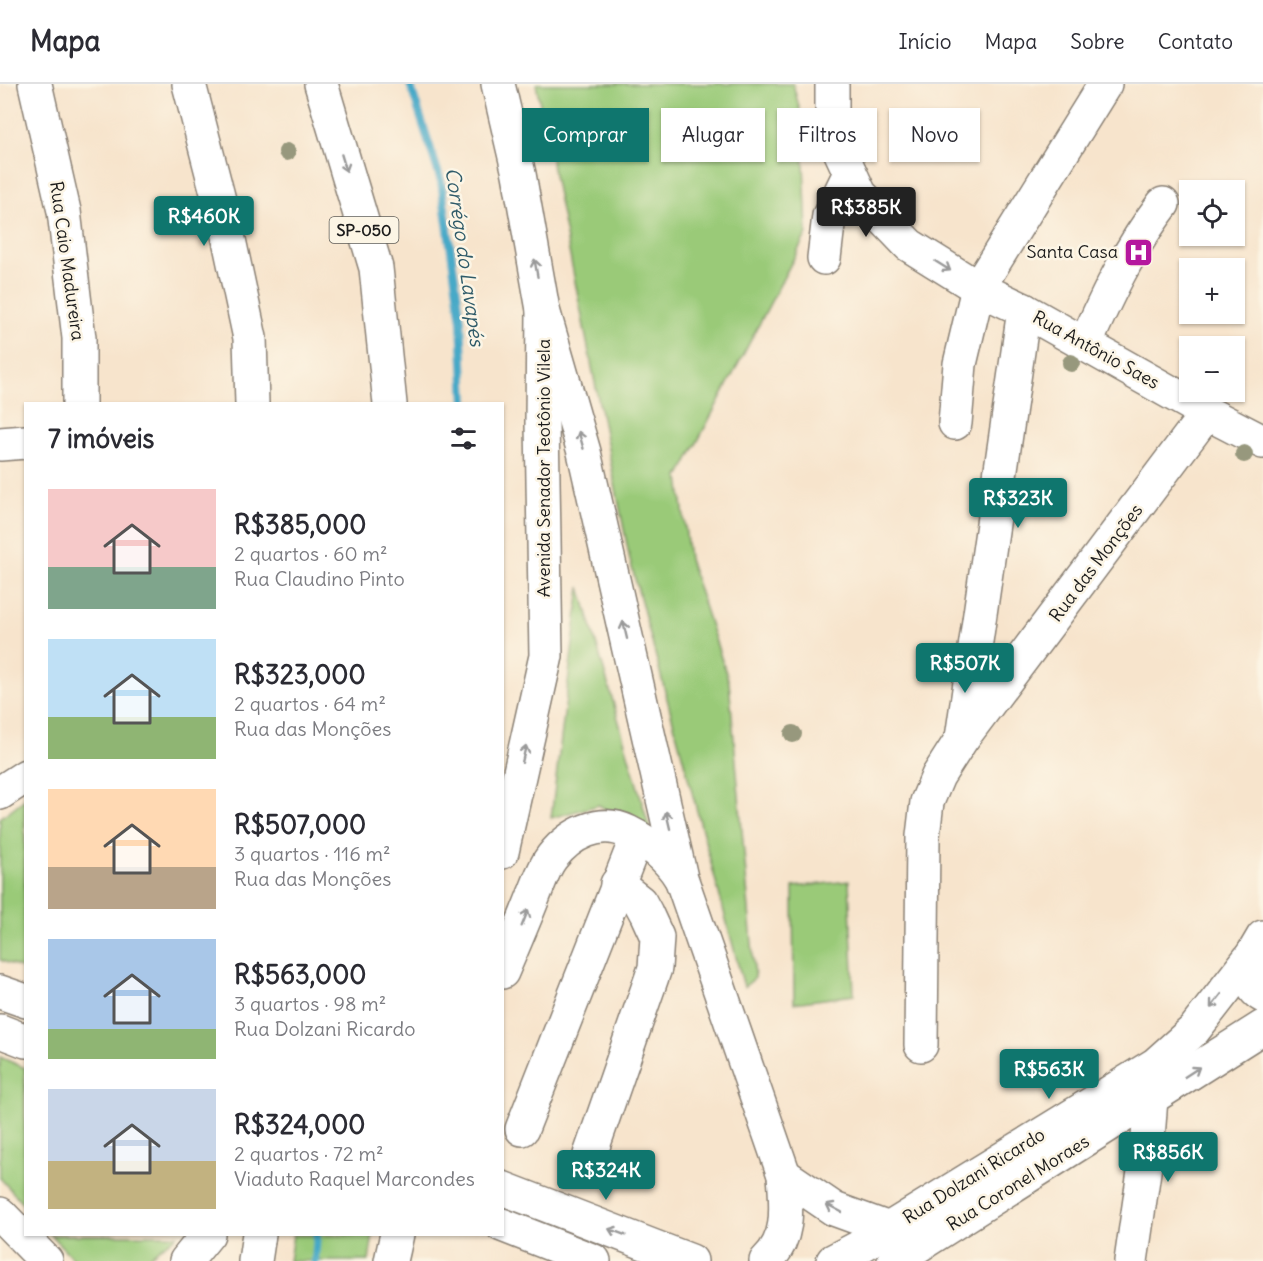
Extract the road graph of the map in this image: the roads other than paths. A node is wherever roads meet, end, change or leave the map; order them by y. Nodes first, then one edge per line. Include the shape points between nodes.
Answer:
1 (34, 84) edge
2 (189, 84) edge
3 (321, 84) edge
4 (498, 84) edge
5 (820, 84) edge
6 (832, 84) edge
7 (1105, 84) edge
8 (829, 108) edge
9 (832, 108) edge
10 (845, 162) edge
11 (850, 173) junction
12 (1163, 204) dead end
13 (824, 258) dead end
14 (978, 288) junction
15 (543, 310) junction
16 (1024, 310) junction
17 (1085, 345) junction
18 (386, 356) junction
19 (79, 402) edge
20 (252, 402) edge
21 (373, 402) edge
22 (390, 402) edge
23 (1207, 413) junction
24 (955, 423) dead end
25 (24, 442) edge
26 (1263, 442) edge
27 (0, 444) edge
28 (962, 740) junction
29 (24, 777) edge
30 (0, 793) edge
31 (637, 837) junction
32 (504, 843) edge
33 (681, 878) junction
34 (617, 884) junction
35 (1258, 946) edge
36 (504, 967) edge
37 (0, 992) edge
38 (1263, 996) edge
39 (24, 1000) edge
40 (1263, 1027) edge
41 (0, 1031) edge
42 (24, 1040) edge
43 (921, 1045) dead end
44 (1151, 1098) junction
45 (522, 1129) dead end
46 (590, 1155) dead end
47 (784, 1175) junction
48 (504, 1189) edge
49 (0, 1214) edge
50 (504, 1227) edge
51 (206, 1236) edge
52 (259, 1236) edge
53 (397, 1236) edge
54 (896, 1252) edge
55 (46, 1261) edge
56 (186, 1261) edge
57 (255, 1261) edge
58 (391, 1261) edge
59 (594, 1261) edge
60 (691, 1261) edge
61 (766, 1261) edge
62 (833, 1261) edge
63 (1131, 1261) edge

1 - 19 main road, Rua Caio Madureira via 64,211 79,338
2 - 20 main road via 250,338
3 -> 18 main road, SP-050 via 376,268
15 -> 4 main road, Avenida Senador Teotônio Vilela via 519,174
5 - 8 main road
6 - 9 main road
7 - 14 main road
10 - 11 main road, Rua Antônio Saes
11 - 13 main road via 829,216
11 -> 14 main road, Rua Antônio Saes via 860,194 909,245
12 - 17 main road via 1147,224 1109,291
14 - 16 main road, Rua Antônio Saes
14 - 24 main road via 960,364
32 -> 15 main road, Avenida Senador Teotônio Vilela via 546,656
33 -> 15 main road via 584,452
16 - 17 main road, Rua Antônio Saes
16 - 28 main road, Rua das Monções
17 - 23 main road, Rua Antônio Saes
18 - 21 main road
18 - 22 main road, SP-050
23 - 26 main road, Rua Antônio Saes
23 - 28 main road, Rua das Monções
25 - 27 main road
28 - 43 main road, Rua das Monções via 938,776 927,802 923,836
29 - 30 main road
31 - 33 main road via 666,857
31 - 34 main road
36 -> 31 main road via 550,859 565,843 605,825
33 - 47 main road
34 - 45 main road
34 - 46 main road via 640,902 646,913 657,937 656,968
35 - 38 main road via 1250,981
35 -> 54 main road, Rua Dolzani Ricardo via 1194,1030 1156,1064
37 - 39 main road
44 -> 40 main road, Rua Coronel Moraes
41 - 42 main road
44 - 54 main road, Rua Coronel Moraes
44 - 63 main road
54 -> 47 main road
47 - 61 main road via 785,1224 781,1241
60 -> 48 main road
49 - 55 main road
50 - 59 main road
51 - 56 main road
52 - 57 main road
53 - 58 main road
54 - 62 main road, Rua Dolzani Ricardo

